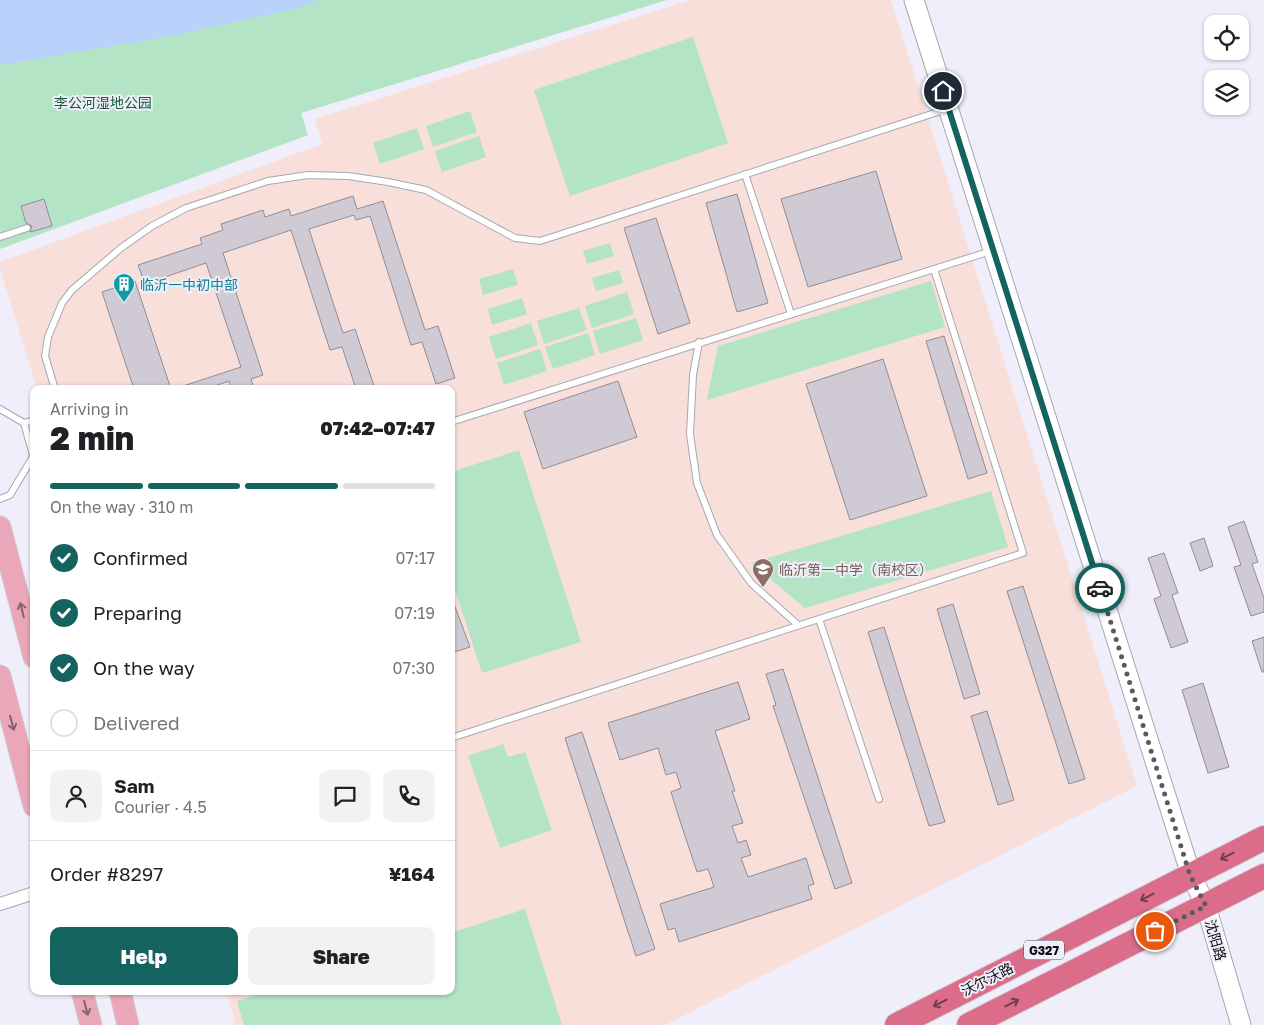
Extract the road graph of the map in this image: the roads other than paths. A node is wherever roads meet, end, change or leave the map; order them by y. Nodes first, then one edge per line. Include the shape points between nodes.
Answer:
1 (914, 0) edge
2 (948, 109) junction
3 (745, 174) junction
4 (27, 228) dead end
5 (0, 236) edge
6 (993, 251) junction
7 (934, 270) junction
8 (791, 314) junction
9 (699, 342) junction
10 (54, 385) edge
11 (0, 408) edge
12 (30, 421) edge
13 (455, 421) edge
14 (24, 423) junction
15 (30, 442) edge
16 (30, 462) edge
17 (0, 499) edge
18 (0, 527) edge
19 (819, 618) junction
20 (798, 625) junction
21 (30, 642) edge
22 (0, 676) edge
23 (455, 737) edge
24 (30, 791) edge
25 (879, 799) dead end
26 (1264, 838) edge
27 (1190, 875) junction
28 (1264, 876) edge
29 (30, 893) edge
30 (0, 904) edge
31 (1206, 906) junction
32 (83, 995) edge
33 (121, 995) edge
34 (91, 1025) edge
35 (128, 1025) edge
36 (897, 1025) edge
37 (969, 1025) edge
38 (1241, 1025) edge

1 - 2 street, 沈阳路
2 - 3 lane
2 - 6 street, 沈阳路
3 - 8 lane
3 - 10 lane via 540,241 515,238 426,190 348,176 308,175 268,181 186,208 152,226 72,290 62,302 48,337 45,356
4 - 5 lane
6 - 7 lane
6 - 27 street, 沈阳路
7 - 8 lane
7 - 19 lane via 1023,553
8 - 9 lane
9 - 13 lane
9 - 20 lane via 693,374 690,434 697,483 717,535 752,583
11 - 14 lane
12 - 14 lane
14 - 15 lane
16 - 17 lane via 10,495
21 -> 18 main road
19 - 20 lane
19 - 25 lane
20 - 23 lane
22 -> 24 main road
26 -> 27 highway, 沃尔沃路 / G327
27 - 31 street, 沈阳路
27 -> 36 highway, 沃尔沃路 / G327
28 - 31 highway, G327
29 - 30 street
37 -> 31 highway, G327
31 - 38 street, 沈阳路
32 -> 34 main road
33 - 35 main road

